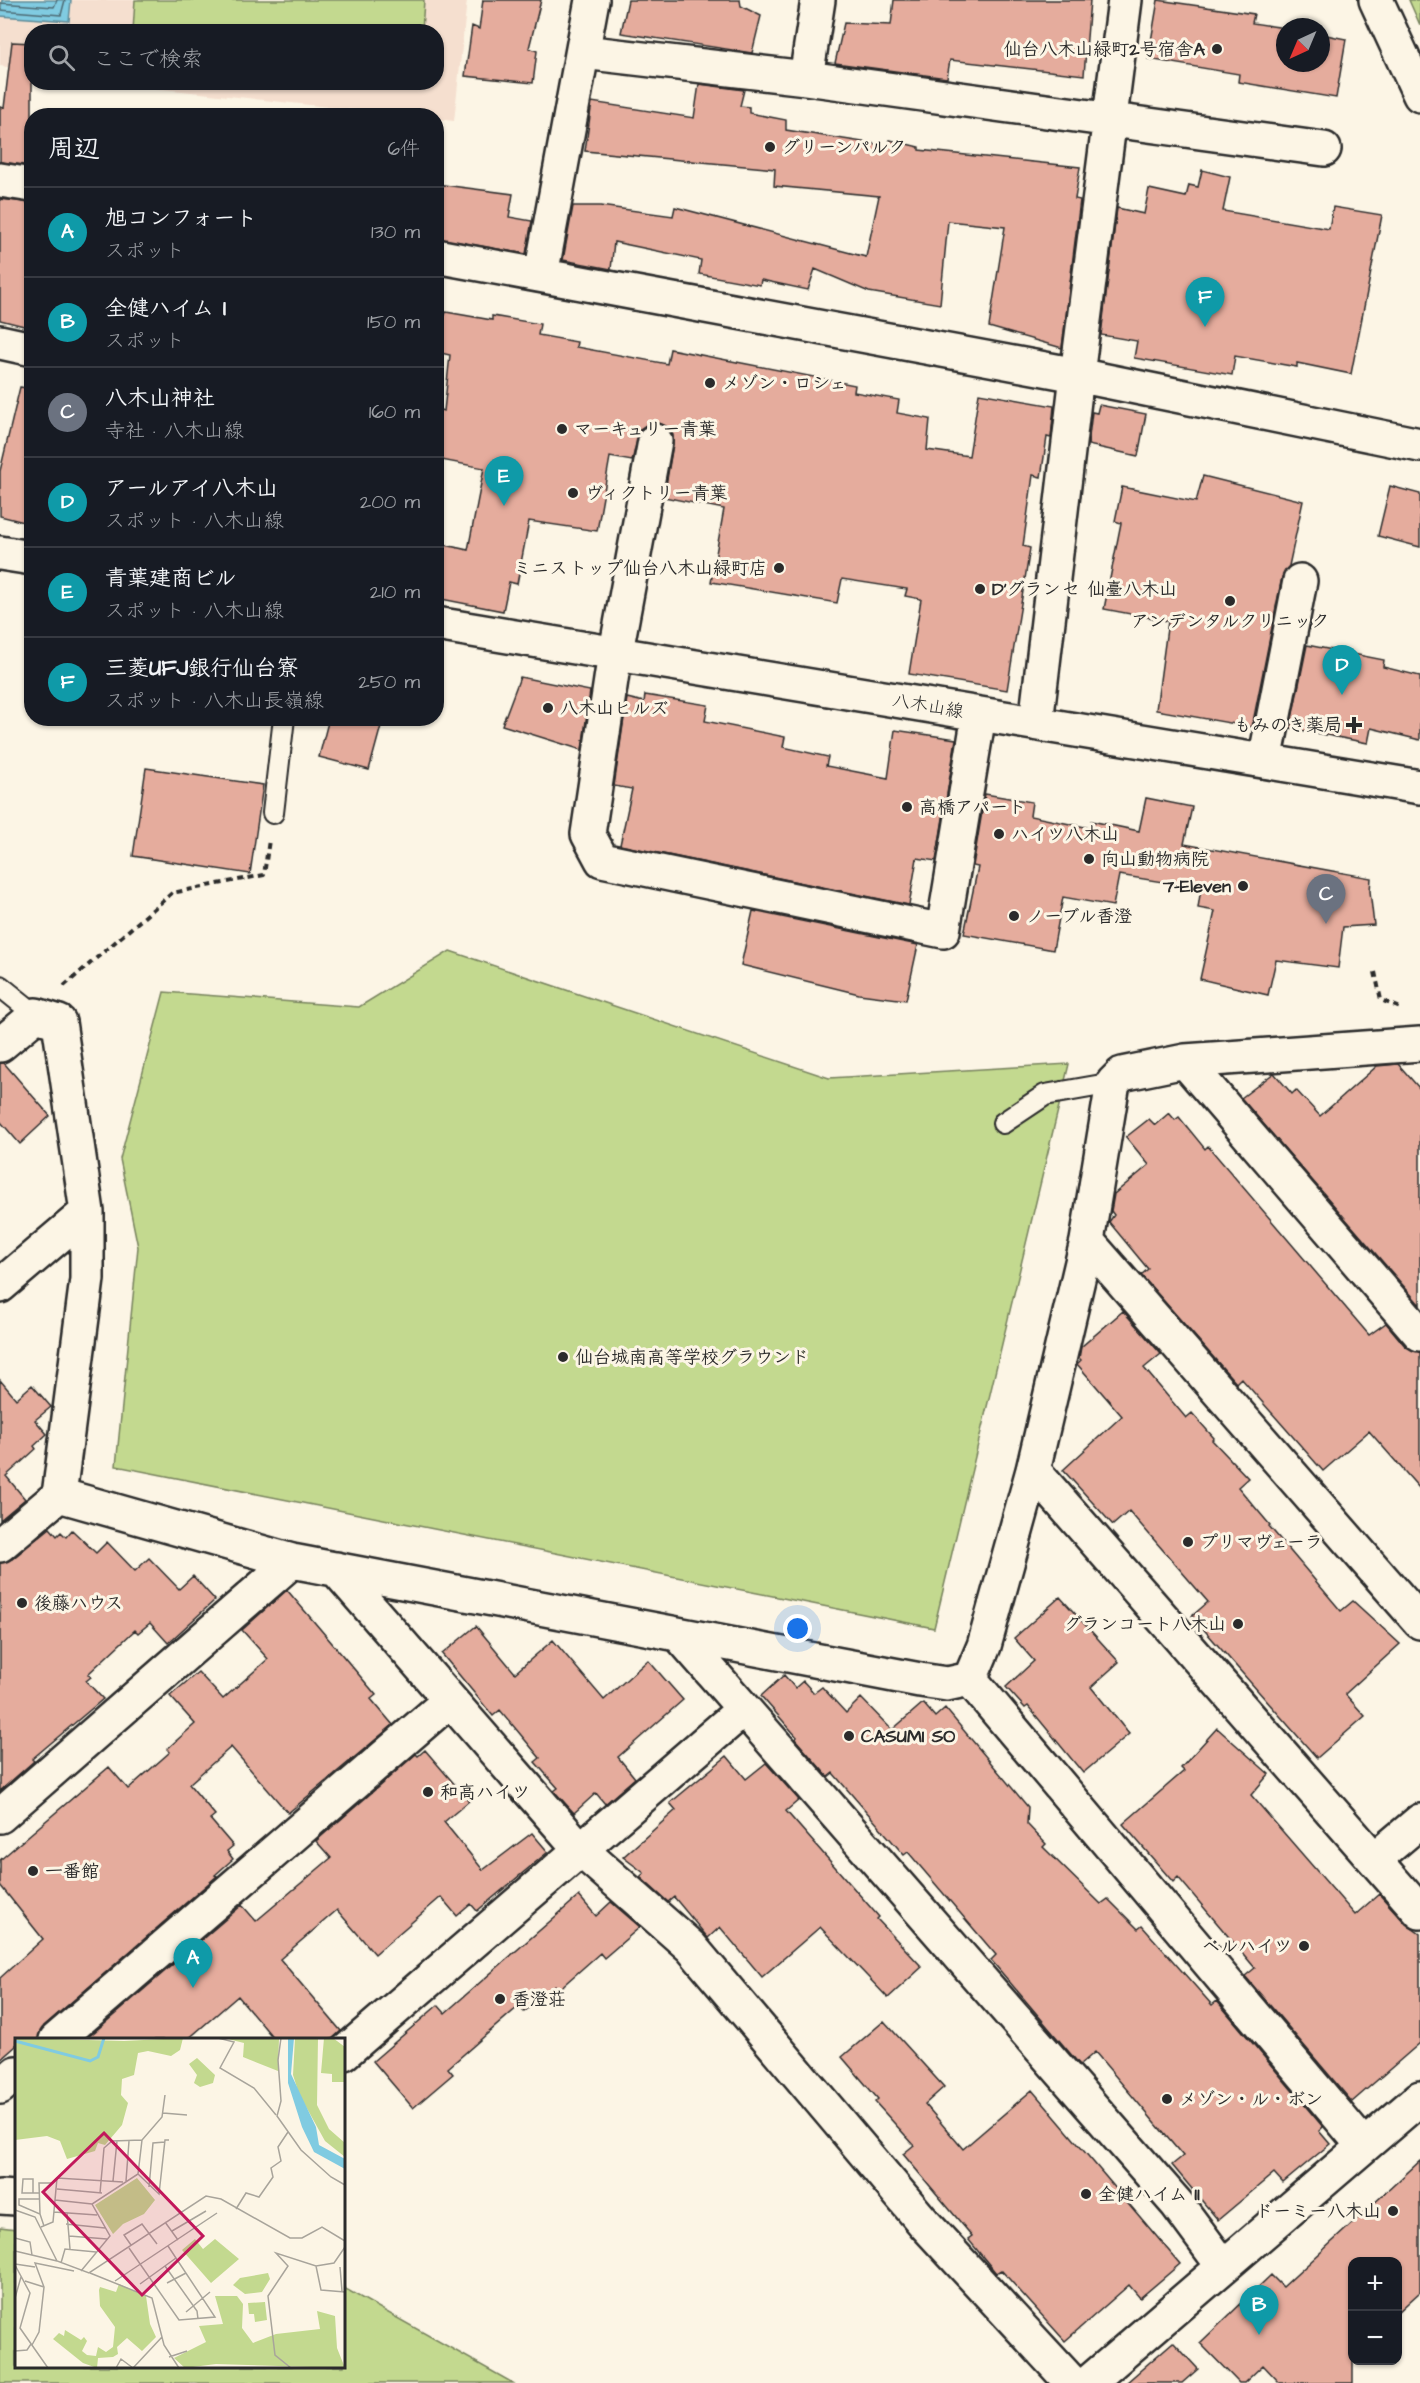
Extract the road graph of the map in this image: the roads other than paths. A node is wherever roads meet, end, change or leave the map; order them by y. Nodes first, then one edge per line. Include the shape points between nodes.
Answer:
1 (592, 0) edge
2 (818, 0) edge
3 (1125, 0) edge
4 (1376, 0) edge
5 (583, 52) junction
6 (806, 78) junction
7 (1420, 95) edge
8 (1108, 120) junction
9 (1324, 149) dead end
10 (0, 180) edge
11 (24, 184) edge
12 (444, 257) edge
13 (541, 274) junction
14 (0, 342) edge
15 (24, 347) edge
16 (1077, 375) junction
17 (654, 441) dead end
18 (1420, 445) edge
19 (0, 553) edge
20 (24, 557) edge
21 (1300, 581) dead end
22 (444, 625) edge
23 (616, 654) junction
24 (979, 715) junction
25 (1036, 723) junction
26 (283, 726) edge
27 (1265, 761) junction
28 (1420, 787) edge
29 (273, 813) road end
30 (0, 986) edge
31 (48, 1019) junction
32 (1420, 1044) edge
33 (0, 1045) edge
34 (1185, 1061) junction
35 (1113, 1083) junction
36 (1003, 1123) dead end
37 (87, 1212) junction
38 (1087, 1241) junction
39 (0, 1286) edge
40 (1420, 1334) edge
41 (1033, 1470) junction
42 (59, 1495) junction
43 (0, 1545) edge
44 (292, 1561) junction
45 (336, 1569) junction
46 (1420, 1622) edge
47 (681, 1637) junction
48 (970, 1679) junction
49 (449, 1701) junction
50 (744, 1709) junction
51 (0, 1816) edge
52 (1420, 1821) edge
53 (581, 1850) junction
54 (1375, 1859) junction
55 (1420, 1912) edge
56 (58, 2038) edge
57 (345, 2052) edge
58 (15, 2074) edge
59 (0, 2087) edge
60 (1420, 2098) edge
61 (1363, 2145) junction
62 (0, 2197) edge
63 (15, 2198) edge
64 (1222, 2266) junction
65 (1072, 2383) edge
66 (1088, 2383) edge

1 - 5 street
2 - 6 street
3 - 8 street
4 - 7 street
5 - 6 street
5 - 13 street
6 - 8 street
8 - 9 street
8 - 16 street
10 - 11 street
12 - 13 street
13 - 16 street
14 - 15 street
16 - 18 street
16 - 25 street
17 - 23 street
19 - 20 street
21 - 27 street
22 - 23 street, 八木山線
23 - 24 street, 八木山線
23 - 24 street via 588,834 602,860 943,932
24 - 25 street, 八木山線
25 - 27 street, 八木山線
26 - 29 lane
27 - 28 street, 八木山線
30 - 31 lane
31 - 33 street
31 - 37 street
32 - 34 street
34 - 35 street via 1122,1074
34 - 40 street
35 - 36 lane via 1045,1095
35 - 38 street
37 - 39 street
37 - 42 street via 87,1279
38 - 41 street
38 - 46 street
41 - 48 street via 984,1646
41 - 54 street
42 - 43 street
42 - 44 street
44 - 45 street
44 - 51 street
45 - 47 street
45 - 49 street
47 - 48 street via 947,1684
47 - 50 street
48 - 61 street
49 - 53 street
49 - 56 street
50 - 53 street
50 - 64 street via 1170,2196
52 - 54 street
53 - 57 street
53 - 65 street via 690,1947 924,2223
54 - 55 street
58 - 59 street
60 - 61 street
61 - 64 street
62 - 63 street
64 - 66 street

